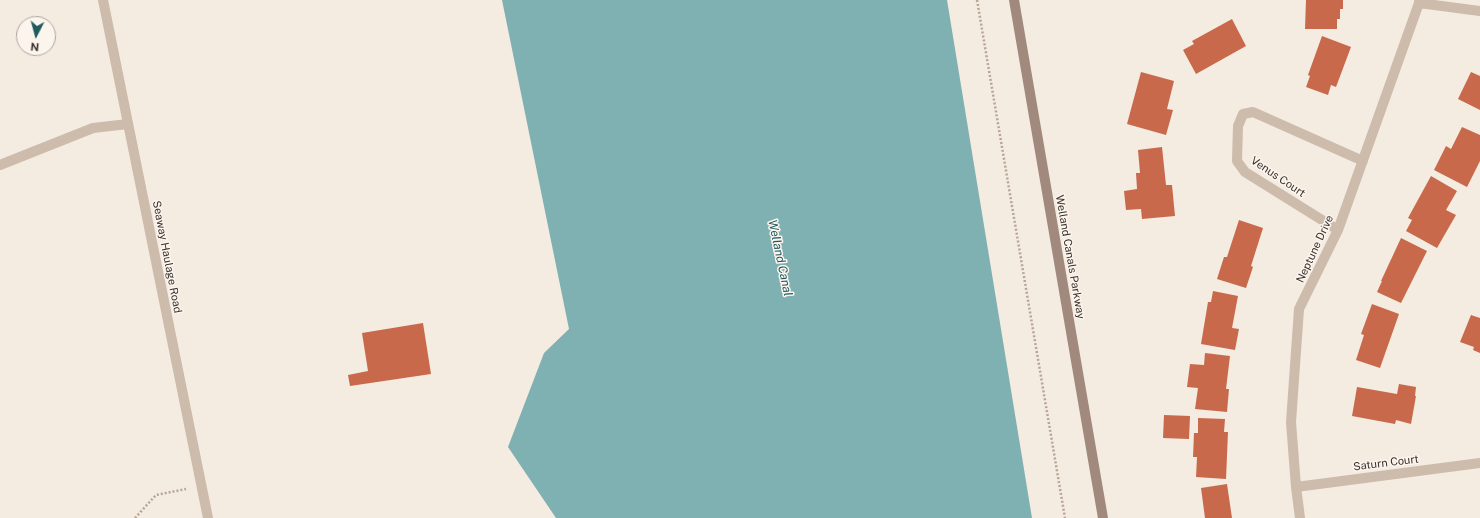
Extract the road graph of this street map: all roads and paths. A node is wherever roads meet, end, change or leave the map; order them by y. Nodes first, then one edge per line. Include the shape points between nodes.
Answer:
1 (103, 0) edge
2 (977, 0) edge
3 (1014, 0) edge
4 (1419, 1) edge
5 (1480, 12) edge
6 (128, 124) junction
7 (1363, 162) junction
8 (0, 165) edge
9 (1338, 230) junction
10 (1480, 463) edge
11 (202, 486) junction
12 (1296, 487) junction
13 (135, 518) edge
14 (208, 518) edge
15 (1066, 518) edge
16 (1103, 518) edge
17 (1300, 518) edge

1 - 6 street, Seaway Haulage Road
2 - 15 path
3 - 16 main road, Welland Canals Parkway
4 - 5 street
4 - 7 street, Neptune Drive
6 - 8 street via 93,128
6 - 11 street, Seaway Haulage Road
7 - 9 street, Neptune Drive
7 - 9 street, Venus Court via 1253,112 1243,114 1238,126 1237,162 1245,172
9 - 12 street, Neptune Drive via 1299,309 1291,422
10 - 12 street, Saturn Court
11 - 13 path via 156,495
11 - 14 street, Seaway Haulage Road
12 - 17 street, Neptune Drive

